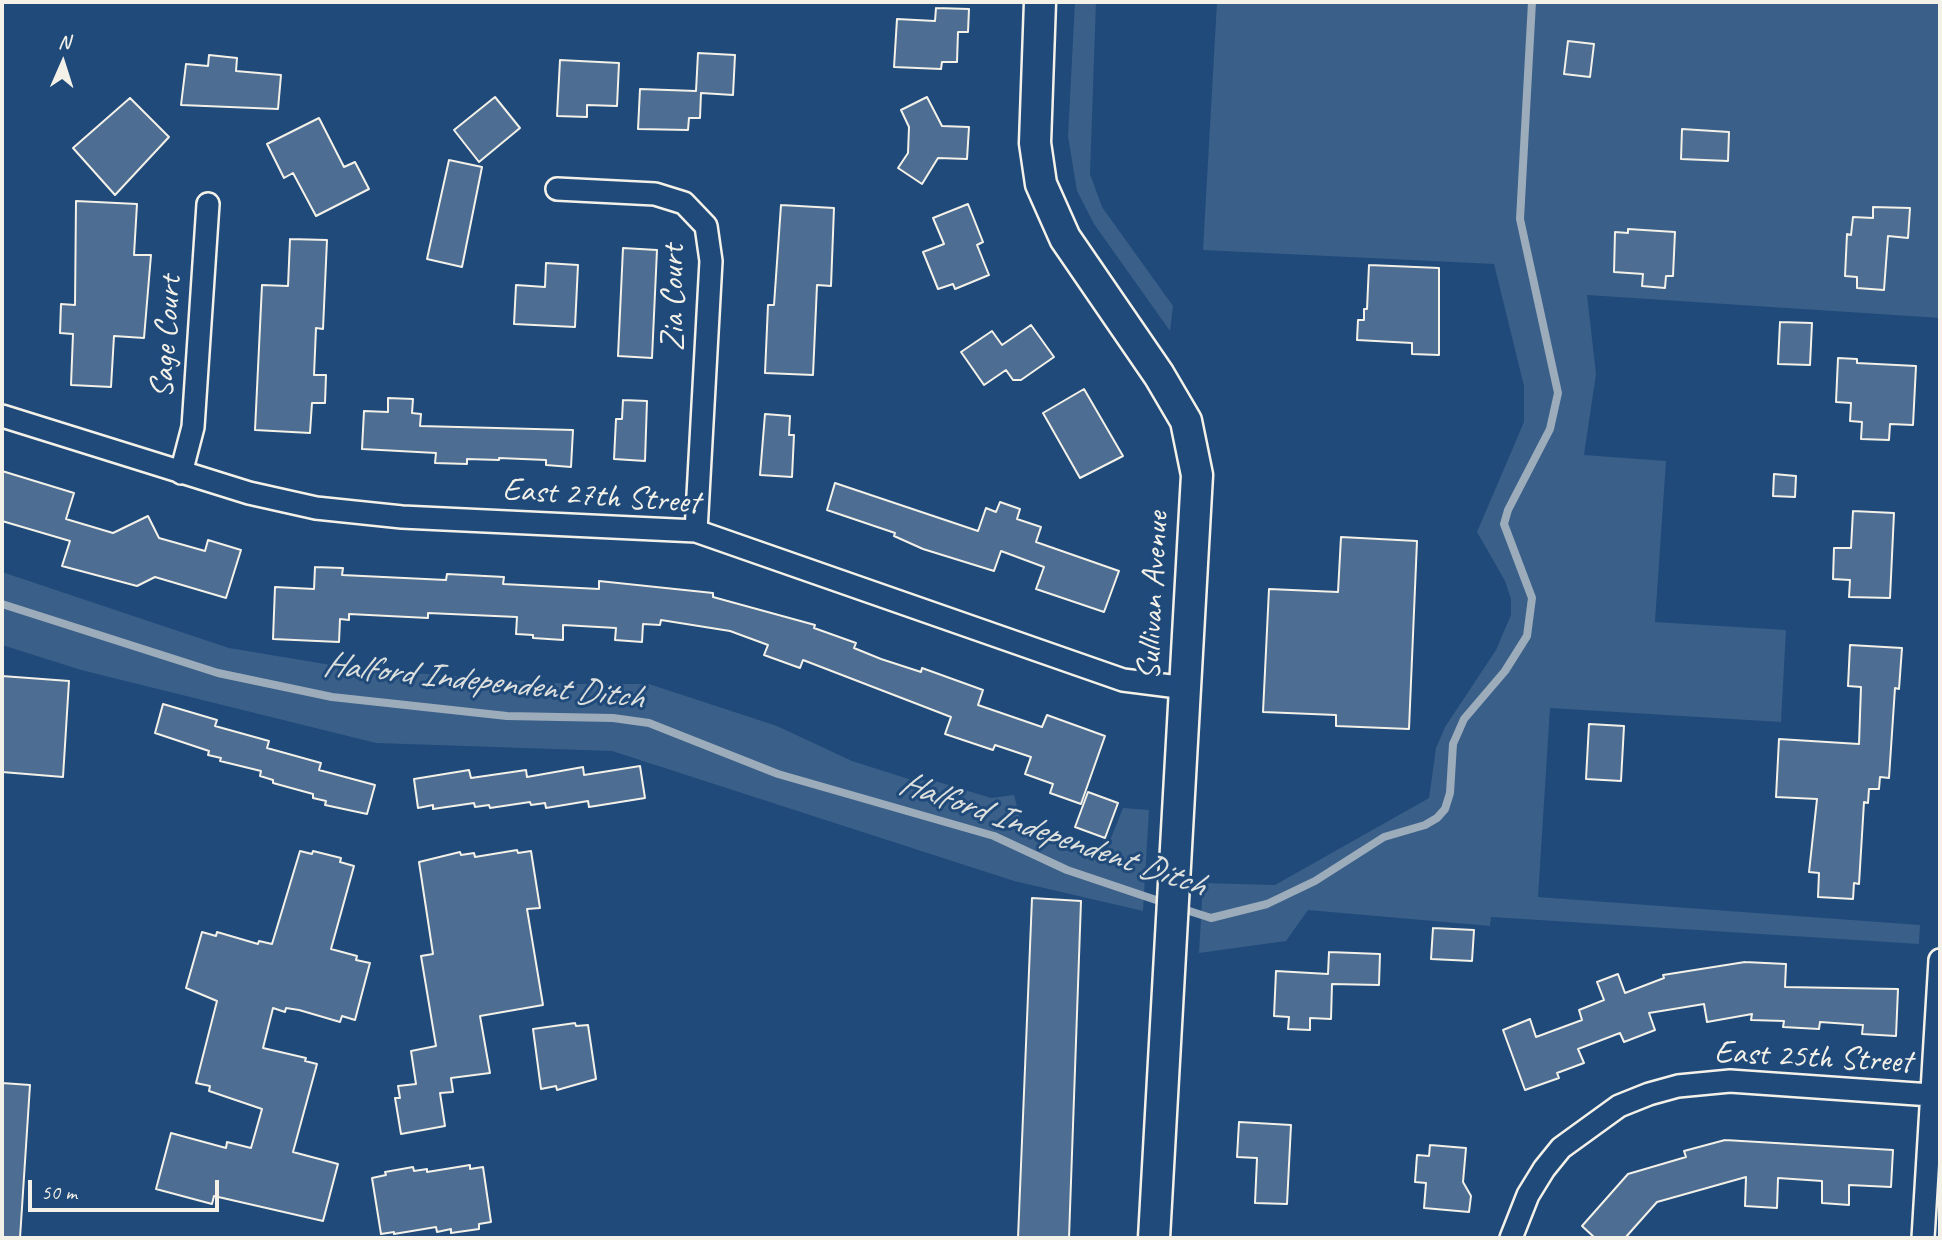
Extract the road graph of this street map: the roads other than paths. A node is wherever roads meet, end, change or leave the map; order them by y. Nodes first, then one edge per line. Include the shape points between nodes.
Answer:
1 (1040, 2) edge
2 (558, 189) dead end
3 (208, 204) dead end
4 (2, 416) edge
5 (181, 473) junction
6 (696, 531) junction
7 (1186, 688) junction
8 (1940, 960) edge
9 (1931, 1095) junction
10 (1154, 1238) edge
11 (1511, 1238) edge
12 (1923, 1238) edge

1 - 7 main road, Sullivan Avenue via 1035,143 1041,184 1065,238 1159,375 1190,435 1197,494
2 - 6 street, Zia Court via 655,194 684,203 706,226 711,261
3 - 5 street, Sage Court via 193,426
4 - 5 street, East 27th Street
5 - 6 street, East 27th Street via 287,502 354,513
6 - 7 street, East 27th Street via 1123,680
7 - 10 main road, Sullivan Avenue
8 - 9 street
9 - 11 street, East 25th Street via 1730,1081 1649,1094 1608,1113 1561,1148 1528,1195
9 - 12 street

